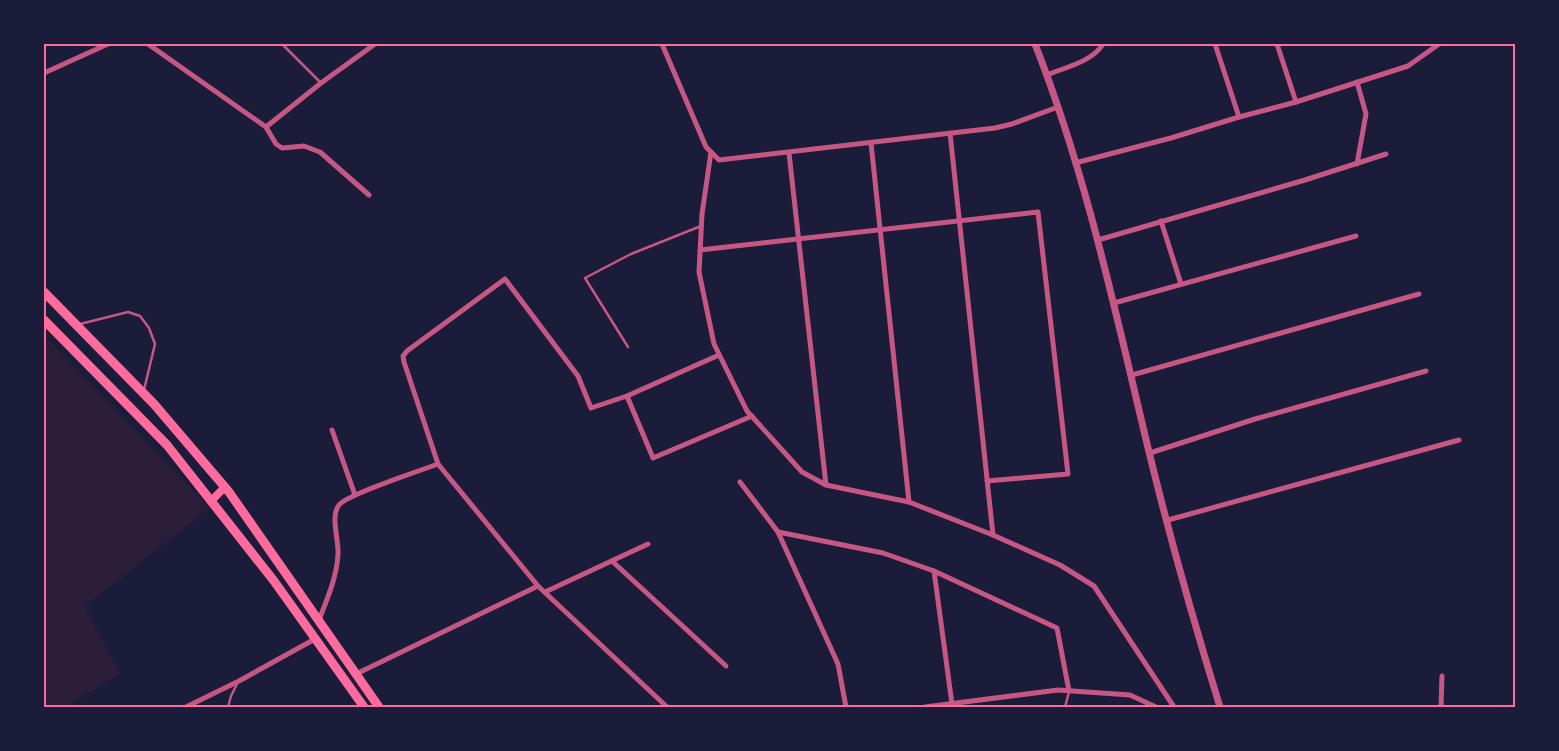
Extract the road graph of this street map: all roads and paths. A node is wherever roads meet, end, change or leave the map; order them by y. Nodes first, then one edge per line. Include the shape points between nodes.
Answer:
1 (108, 44) edge
2 (148, 44) edge
3 (282, 44) edge
4 (375, 44) edge
5 (662, 44) edge
6 (1035, 44) edge
7 (1103, 44) edge
8 (1215, 44) edge
9 (1277, 44) edge
10 (1439, 44) edge
11 (44, 73) edge
12 (1047, 75) junction
13 (1357, 82) junction
14 (321, 83) junction
15 (1296, 102) junction
16 (1058, 107) junction
17 (1239, 117) junction
18 (266, 127) junction
19 (950, 133) junction
20 (871, 143) junction
21 (711, 152) junction
22 (789, 153) junction
23 (1386, 154) dead end
24 (1075, 163) junction
25 (1357, 164) junction
26 (369, 194) dead end
27 (959, 220) junction
28 (1161, 221) junction
29 (701, 226) junction
30 (880, 230) junction
31 (1356, 236) dead end
32 (798, 239) junction
33 (1098, 240) junction
34 (700, 250) junction
35 (1181, 284) junction
36 (44, 292) edge
37 (1419, 294) dead end
38 (1114, 303) junction
39 (44, 320) edge
40 (76, 325) junction
41 (628, 348) dead end
42 (720, 355) junction
43 (1426, 371) dead end
44 (1132, 375) junction
45 (143, 393) junction
46 (627, 396) junction
47 (752, 416) junction
48 (332, 430) dead end
49 (1459, 440) dead end
50 (1150, 452) junction
51 (438, 464) junction
52 (987, 481) junction
53 (740, 482) dead end
54 (826, 486) junction
55 (225, 487) junction
56 (355, 495) junction
57 (211, 502) junction
58 (909, 502) junction
59 (1168, 520) junction
60 (778, 532) junction
61 (993, 535) junction
62 (648, 544) dead end
63 (612, 561) junction
64 (934, 571) junction
65 (538, 586) junction
66 (545, 592) junction
67 (318, 620) junction
68 (315, 639) junction
69 (726, 666) dead end
70 (356, 674) junction
71 (1442, 676) dead end
72 (239, 681) junction
73 (1069, 691) junction
74 (952, 704) junction
75 (186, 707) edge
76 (228, 707) edge
77 (364, 707) edge
78 (379, 707) edge
79 (667, 707) edge
80 (846, 707) edge
81 (925, 707) edge
82 (1065, 707) edge
83 (1156, 707) edge
84 (1174, 707) edge
85 (1220, 707) edge
86 (1441, 707) edge

1 - 11 street
2 - 18 street
3 - 14 lane
4 - 14 street
5 - 21 street
6 - 12 street
7 - 12 street via 1092,57
8 - 17 street
9 - 15 street
10 - 13 street via 1408,66
12 - 16 street
13 - 15 street
13 - 25 street via 1366,114
14 - 18 street
15 - 17 street
16 - 19 street via 1012,124
16 - 24 street
17 - 24 street
18 - 26 street via 282,148 304,146 320,152
19 - 20 street
19 - 27 street
20 - 22 street
20 - 30 street
21 - 22 street via 719,160
21 - 29 street
22 - 32 street
23 - 25 street
24 - 33 street
25 - 28 street
27 - 30 street
27 - 52 street
27 - 52 street via 1038,212 1068,474
28 - 33 street
28 - 35 street
29 - 34 street
29 - 41 lane via 631,254 585,278
30 - 32 street
30 - 58 street
31 - 35 street
32 - 34 street
32 - 54 street
33 - 38 street
34 - 42 street via 699,272 714,344
35 - 38 street
36 - 40 main road
37 - 44 street
38 - 44 street
39 - 57 main road via 167,445
40 - 45 main road
40 - 45 lane via 128,312 140,316 155,344
42 - 46 street
42 - 47 street
43 - 50 street
44 - 50 street
45 - 55 main road
46 - 47 street via 653,458
46 - 51 street via 591,408 578,376 505,279 403,356
47 - 54 street via 802,472
48 - 56 street
49 - 59 street
50 - 59 street
51 - 56 street
51 - 65 street
52 - 61 street
53 - 60 street
54 - 58 street
55 - 57 main road
55 - 67 main road
56 - 67 street via 337,506 338,553 332,588
57 - 68 main road
58 - 61 street
59 - 85 street
60 - 64 street via 883,553
60 - 80 street via 838,664
61 - 84 street via 1060,566 1094,586
62 - 63 street
63 - 66 street
63 - 69 street
64 - 73 street via 1057,628
64 - 74 street
65 - 66 street
65 - 70 street
66 - 79 street
67 - 70 main road
68 - 72 street
68 - 77 main road
70 - 78 main road
71 - 86 street
72 - 75 street
72 - 76 lane
73 - 74 street
73 - 82 lane
73 - 83 street via 1130,695
74 - 81 street

